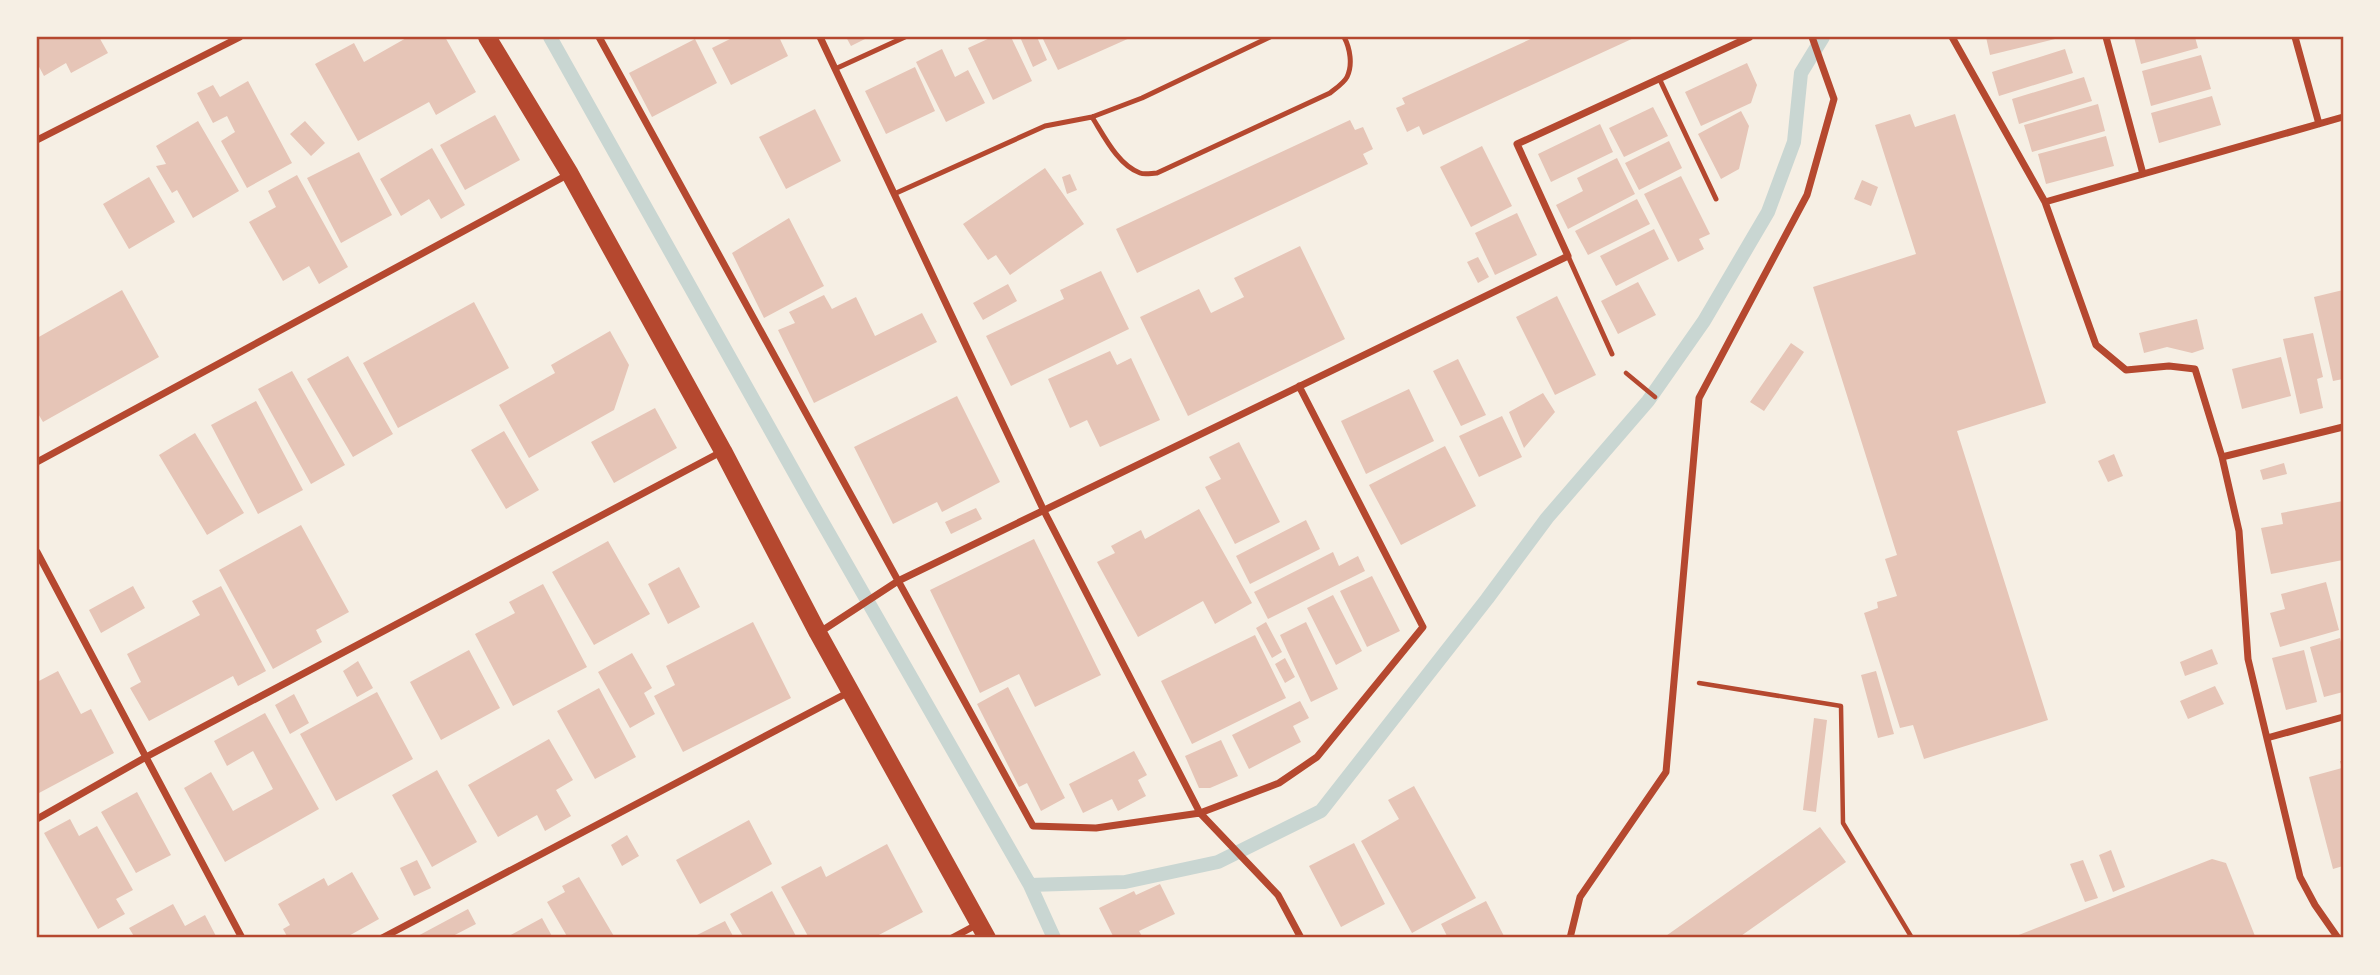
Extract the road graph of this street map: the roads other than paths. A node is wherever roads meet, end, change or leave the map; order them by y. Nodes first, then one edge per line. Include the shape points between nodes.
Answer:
1 (240, 37) edge
2 (487, 37) edge
3 (599, 37) edge
4 (820, 37) edge
5 (905, 37) edge
6 (1270, 37) edge
7 (1345, 37) edge
8 (1750, 37) edge
9 (1812, 37) edge
10 (1952, 37) edge
11 (2106, 37) edge
12 (2295, 37) edge
13 (835, 69) junction
14 (1659, 78) junction
15 (1093, 117) junction
16 (2343, 117) edge
17 (2319, 124) junction
18 (37, 140) edge
19 (570, 174) junction
20 (2143, 174) junction
21 (894, 194) junction
22 (1716, 199) dead end
23 (2045, 202) junction
24 (1568, 256) junction
25 (1612, 354) dead end
26 (1299, 386) junction
27 (2343, 427) edge
28 (723, 451) junction
29 (2222, 457) junction
30 (37, 462) edge
31 (1044, 511) junction
32 (37, 552) edge
33 (898, 581) junction
34 (818, 633) junction
35 (850, 692) junction
36 (2343, 717) edge
37 (2267, 737) junction
38 (146, 757) junction
39 (1200, 813) junction
40 (37, 818) edge
41 (983, 931) edge
42 (242, 938) edge
43 (382, 938) edge
44 (952, 938) edge
45 (1301, 938) edge
46 (1570, 938) edge
47 (2338, 938) edge

1 - 18 street
2 - 19 main road
3 - 33 street
4 - 13 street
5 - 13 lane
6 - 15 lane
7 - 15 lane via 1351,60 1347,77 1330,93 1157,173 1141,174 1124,162
8 - 14 street
9 - 46 street via 1834,99 1807,195 1699,398 1666,772 1580,897
10 - 23 street
11 - 20 street
12 - 17 street
13 - 21 street
14 - 22 lane
14 - 24 street via 1517,144
15 - 21 lane via 1045,126
16 - 17 street
17 - 20 street
19 - 28 main road
19 - 30 street
20 - 23 street
21 - 31 street
23 - 29 street via 2096,345 2126,370 2195,369
24 - 25 lane
24 - 26 street
26 - 31 street
26 - 39 street via 1423,627 1317,757 1279,783
27 - 29 street
28 - 34 main road
28 - 38 street
29 - 37 street via 2239,531 2248,659
31 - 33 street
31 - 39 street
32 - 38 street
33 - 34 street
33 - 39 street via 1033,826 1096,828
34 - 35 main road
35 - 41 main road
35 - 43 street
36 - 37 street
37 - 47 street via 2300,877
38 - 40 street
38 - 42 street
39 - 45 street via 1278,895
41 - 44 street

